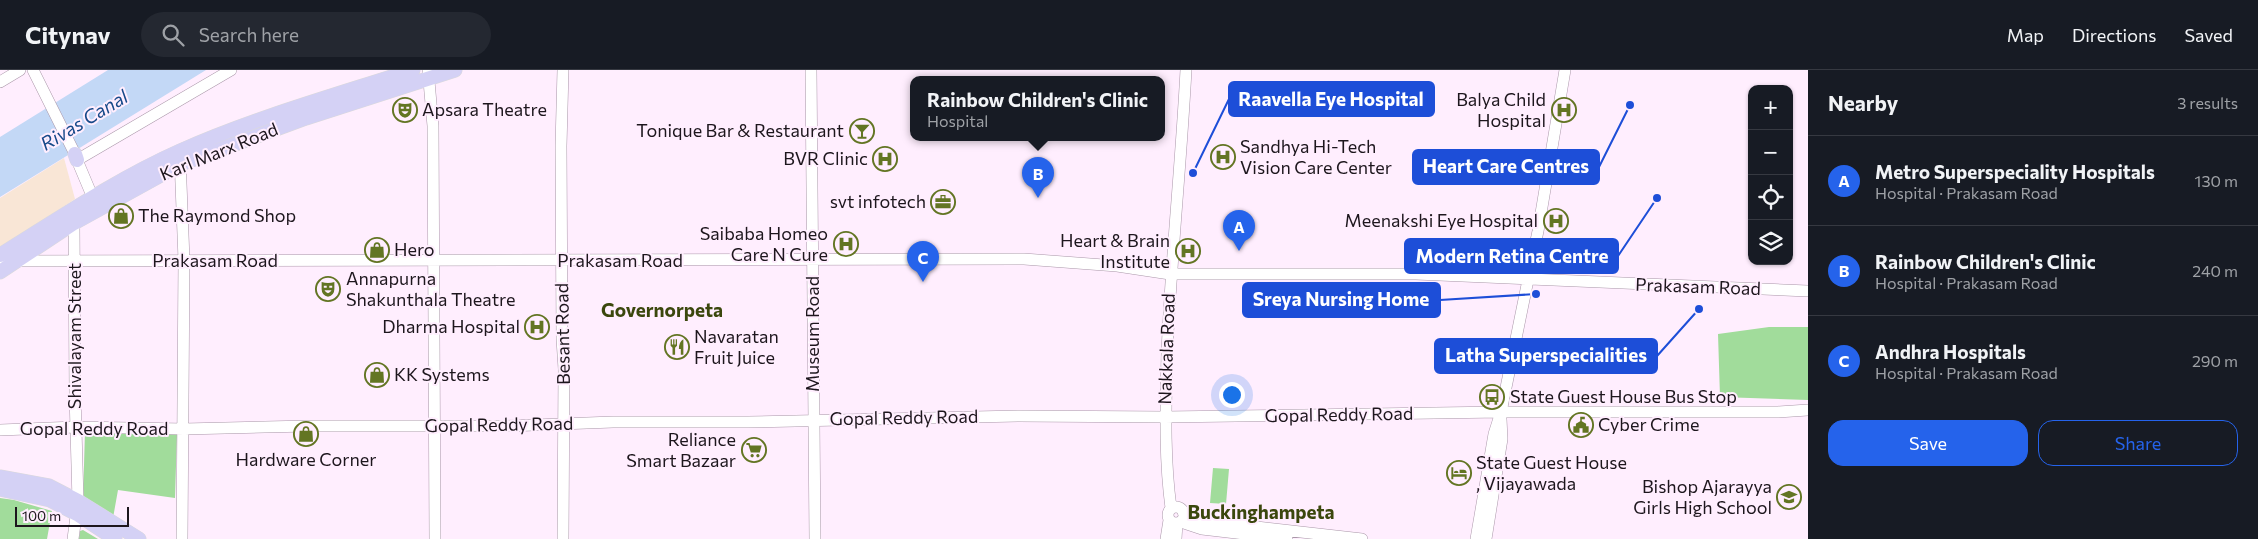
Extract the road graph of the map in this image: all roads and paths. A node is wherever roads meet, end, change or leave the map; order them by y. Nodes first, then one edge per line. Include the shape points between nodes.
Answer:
1 (20, 70) edge
2 (33, 70) edge
3 (231, 70) edge
4 (413, 70) edge
5 (455, 70) edge
6 (563, 70) edge
7 (811, 70) edge
8 (1186, 70) edge
9 (1565, 70) edge
10 (429, 74) edge
11 (0, 82) edge
12 (76, 157) junction
13 (180, 158) junction
14 (96, 203) junction
15 (74, 223) junction
16 (0, 255) edge
17 (813, 259) junction
18 (184, 260) junction
19 (434, 260) junction
20 (0, 261) edge
21 (562, 261) junction
22 (16, 262) junction
23 (75, 262) junction
24 (0, 272) edge
25 (1170, 274) junction
26 (1528, 280) junction
27 (1808, 291) edge
28 (1808, 410) edge
29 (1501, 412) junction
30 (1165, 417) junction
31 (814, 420) junction
32 (563, 425) junction
33 (76, 427) junction
34 (436, 427) junction
35 (184, 429) junction
36 (0, 430) edge
37 (0, 476) edge
38 (0, 489) edge
39 (78, 507) junction
40 (1176, 517) junction
41 (73, 539) edge
42 (115, 539) edge
43 (140, 539) edge
44 (182, 539) edge
45 (435, 539) edge
46 (563, 539) edge
47 (815, 539) edge
48 (1166, 539) edge
49 (1176, 539) edge
50 (1287, 539) edge
51 (1362, 539) edge
52 (1476, 539) edge
53 (1486, 539) edge

1 - 11 street
2 - 12 street
3 - 12 street
4 - 13 main road, Karl Marx Road via 304,106
5 - 10 main road, Karl Marx Road
6 - 21 street, Besant Road
7 - 17 street, Museum Road
8 - 25 street, Nakkala Road
9 - 26 street
10 - 13 main road, Karl Marx Road
10 - 19 street
12 - 14 street
13 - 14 main road, Karl Marx Road
13 - 18 street
14 - 15 main road, Karl Marx Road
14 - 16 main road, Karl Marx Road
15 - 22 main road, Karl Marx Road
15 - 23 street, Shivalayam Street
17 - 21 street, Prakasam Road
17 - 25 street, Prakasam Road via 1024,259 1117,266
17 - 31 street, Museum Road
18 - 19 street, Prakasam Road
18 - 23 street, Prakasam Road
18 - 35 street
19 - 21 street, Prakasam Road
19 - 34 street
20 - 22 street, Prakasam Road
21 - 32 street, Besant Road
22 - 23 street, Prakasam Road
22 - 24 main road, Karl Marx Road
23 - 33 street, Shivalayam Street
25 - 26 street, Prakasam Road via 1416,274
25 - 30 street, Nakkala Road
26 - 27 street, Prakasam Road
26 - 29 street
28 - 29 street, Gopal Reddy Road
29 - 30 street, Gopal Reddy Road
29 - 52 street via 1494,434
29 - 53 street via 1502,438
30 - 31 street, Gopal Reddy Road
30 - 40 street, Nakkala Road via 1166,469
31 - 32 street, Gopal Reddy Road
31 - 47 street, Museum Road
32 - 34 street, Gopal Reddy Road
32 - 46 street, Besant Road
33 - 35 street, Gopal Reddy Road
33 - 36 street, Gopal Reddy Road
33 - 39 street, Shivalayam Street
34 - 35 street, Gopal Reddy Road
34 - 45 street
35 - 44 street
37 - 39 main road via 49,486
38 - 39 main road
39 - 41 street, Shivalayam Street
39 - 42 main road
39 - 43 main road
40 - 48 street, Nakkala Road
40 - 49 street, Nakkala Road
40 - 50 street via 1202,529
40 - 51 street

